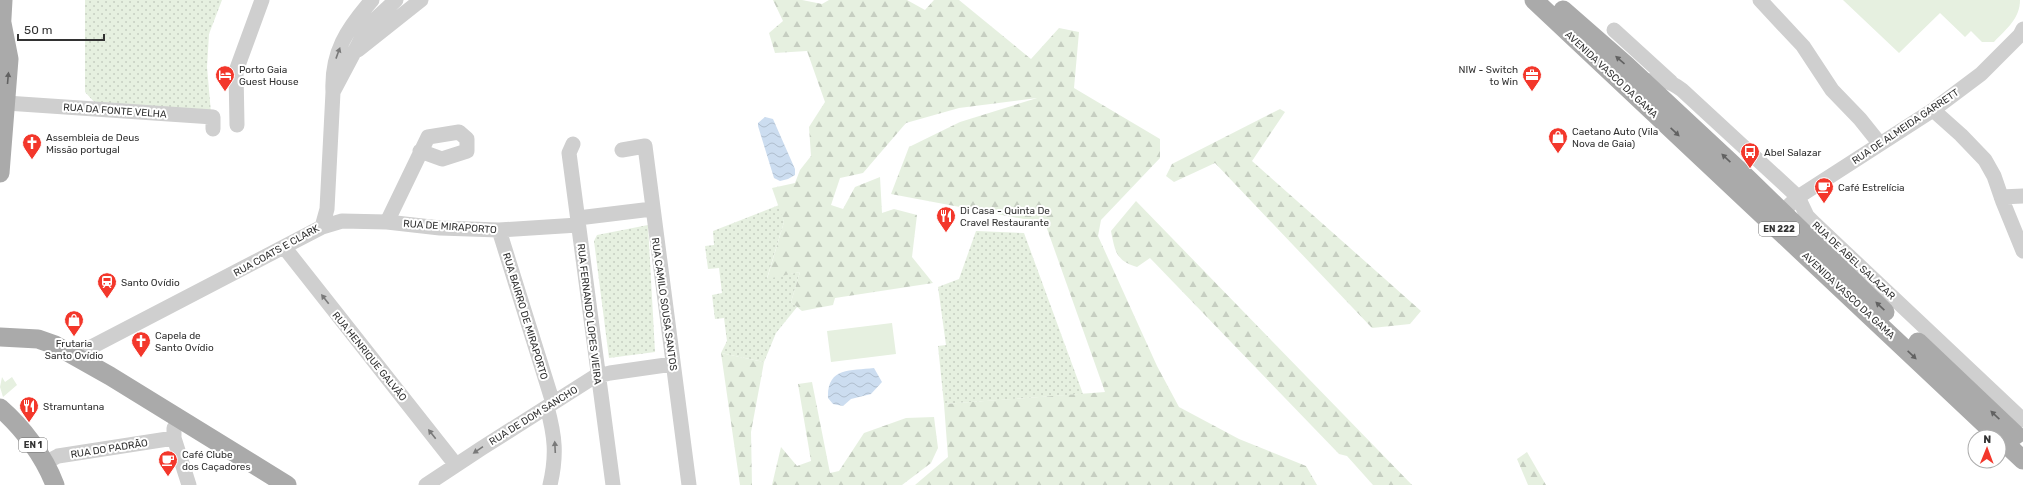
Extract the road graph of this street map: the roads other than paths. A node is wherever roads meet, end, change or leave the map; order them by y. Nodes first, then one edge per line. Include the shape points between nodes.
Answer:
1 (4, 0) edge
2 (262, 0) edge
3 (372, 0) edge
4 (396, 0) edge
5 (421, 0) edge
6 (1534, 0) edge
7 (1553, 0) edge
8 (1760, 0) edge
9 (2, 23) junction
10 (1614, 30) dead end
11 (2023, 30) edge
12 (0, 44) edge
13 (356, 52) junction
14 (1644, 81) junction
15 (1671, 82) junction
16 (334, 92) junction
17 (6, 103) junction
18 (1933, 110) junction
19 (237, 125) dead end
20 (213, 129) dead end
21 (573, 144) dead end
22 (1880, 144) junction
23 (622, 150) dead end
24 (420, 151) dead end
25 (0, 173) edge
26 (2023, 196) edge
27 (1798, 197) junction
28 (2001, 197) junction
29 (652, 208) junction
30 (1781, 218) junction
31 (387, 222) junction
32 (578, 222) junction
33 (322, 227) junction
34 (498, 230) junction
35 (2020, 237) edge
36 (284, 246) junction
37 (2023, 251) edge
38 (0, 337) edge
39 (76, 356) junction
40 (673, 364) junction
41 (598, 376) junction
42 (550, 405) junction
43 (0, 408) edge
44 (177, 417) junction
45 (2023, 420) edge
46 (174, 438) junction
47 (2023, 441) edge
48 (2023, 460) edge
49 (45, 463) junction
50 (456, 465) junction
51 (55, 485) edge
52 (189, 485) edge
53 (287, 485) edge
54 (426, 485) edge
55 (550, 485) edge
56 (613, 485) edge
57 (689, 485) edge

1 - 9 main road
2 - 19 street via 236,72
16 -> 3 street via 332,78 342,41 351,24
4 - 13 street, RUA COATS E CLARK via 368,26
5 - 13 street
6 -> 30 main road, AVENIDA VASCO DA GAMA / EN 222 via 1714,169
14 -> 7 main road, AVENIDA VASCO DA GAMA / EN 222
8 - 22 street via 1803,46 1832,90
9 - 12 main road
17 -> 9 main road via 9,59
10 - 15 street, RUA DE ABEL SALAZAR
11 - 18 street, RUA DE ALMEIDA GARRETT via 1981,74
13 - 16 street, RUA COATS E CLARK
14 - 15 street
30 -> 14 main road, AVENIDA VASCO DA GAMA / EN 222
15 - 27 street, RUA DE ABEL SALAZAR
16 - 33 street, RUA COATS E CLARK via 326,209
17 - 20 street, RUA DA FONTE VELHA via 213,117
17 - 25 main road
18 - 22 street, RUA DE ALMEIDA GARRETT
18 - 28 street via 1984,160 1994,176
21 - 32 street, RUA FERNANDO LOPES VIEIRA via 569,153
22 - 27 street, RUA DE ALMEIDA GARRETT
23 - 29 street, RUA CAMILO SOUSA SANTOS via 645,146
24 - 31 street
26 - 28 street
27 - 30 street, RUA DE ALMEIDA GARRETT
27 - 45 street, RUA DE ABEL SALAZAR via 1806,216
28 - 35 street
29 - 32 street, RUA DE MIRAPORTO
29 - 40 street, RUA CAMILO SOUSA SANTOS
47 -> 30 main road, AVENIDA VASCO DA GAMA / EN 222 via 1873,300
30 -> 48 main road, AVENIDA VASCO DA GAMA / EN 222
31 - 33 street, RUA DE MIRAPORTO via 342,221
31 - 34 street, RUA DE MIRAPORTO via 440,228
32 - 34 street, RUA DE MIRAPORTO
32 - 41 street, RUA FERNANDO LOPES VIEIRA
33 - 36 street, RUA COATS E CLARK
34 - 42 street, RUA BAIRRO DE MIRAPORTO
35 - 37 street
36 - 39 street, RUA COATS E CLARK
50 -> 36 street, RUA HENRIQUE GALVÃO
38 - 39 main road via 38,339
39 - 44 main road
40 - 41 street, RUA DE DOM SANCHO
40 - 57 street, RUA CAMILO SOUSA SANTOS
41 - 42 street, RUA DE DOM SANCHO
41 - 56 street, RUA FERNANDO LOPES VIEIRA
42 -> 50 street, RUA DE DOM SANCHO
55 -> 42 street, RUA BAIRRO DE MIRAPORTO via 555,458
43 - 49 main road, EN 1 via 27,437
44 - 46 street
44 - 53 main road
46 - 49 street, RUA DO PADRÃO via 58,456
46 - 52 street
49 - 51 main road, EN 1
50 - 54 street, RUA DE DOM SANCHO

